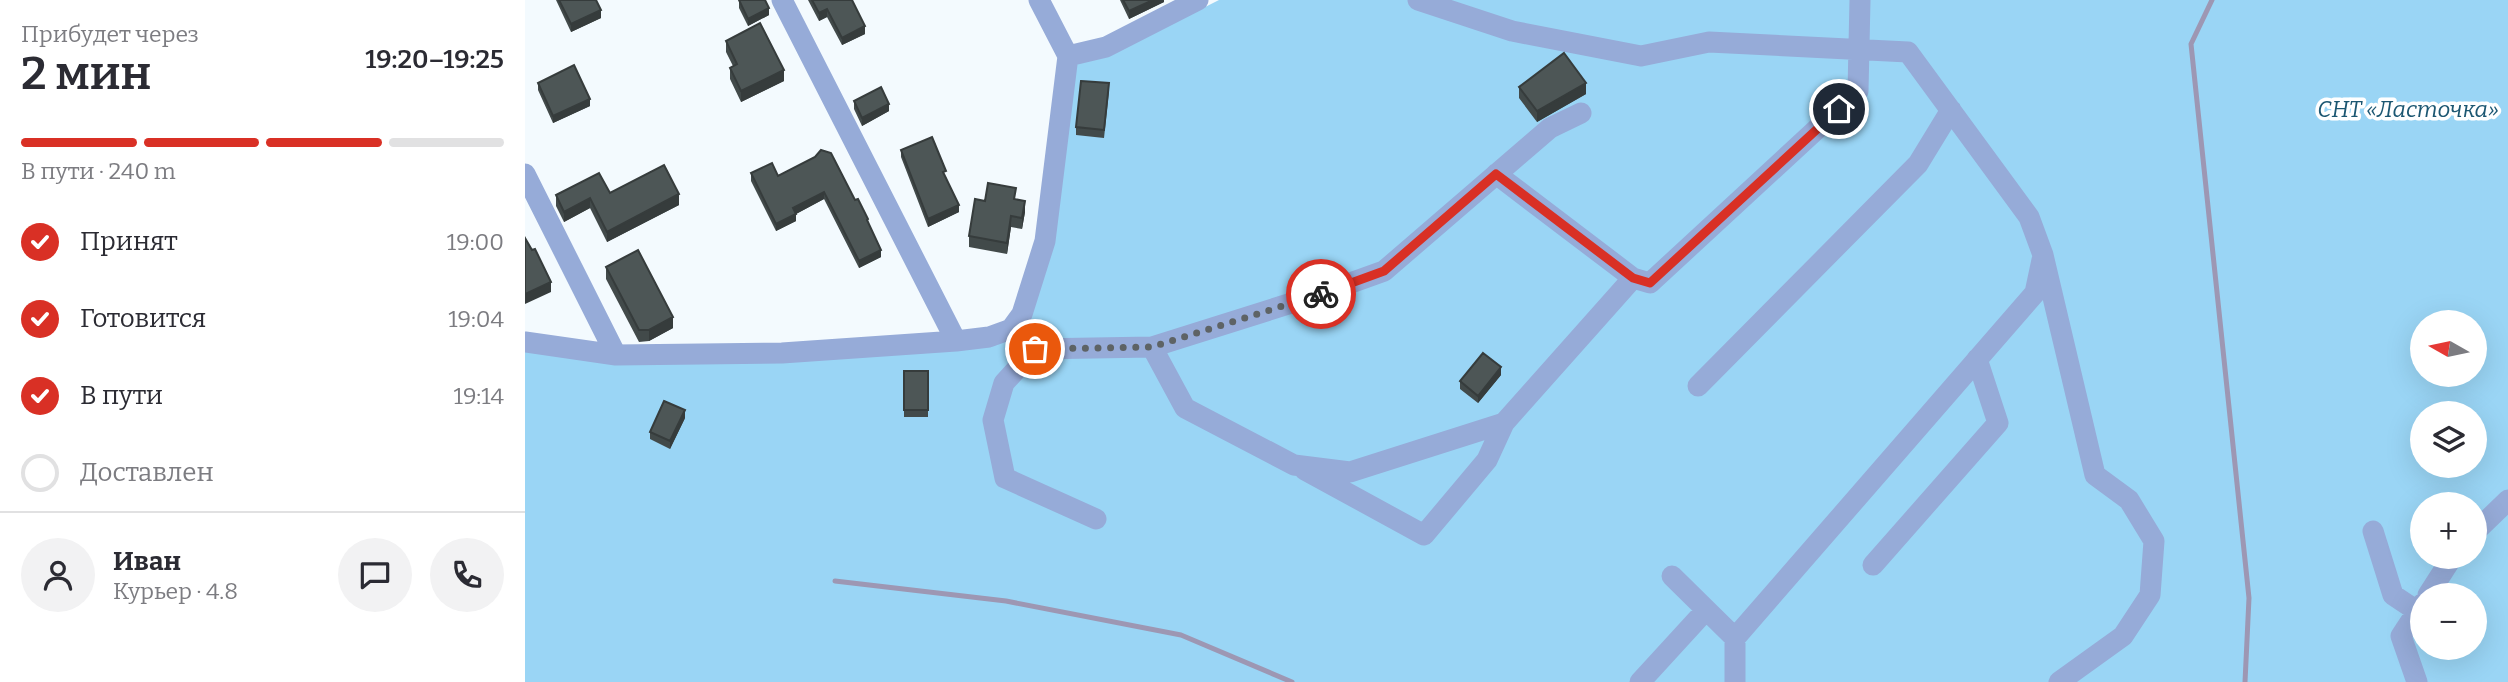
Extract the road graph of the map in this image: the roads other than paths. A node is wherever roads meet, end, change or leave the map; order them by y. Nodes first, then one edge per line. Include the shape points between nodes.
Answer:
1 (782, 0) edge
2 (1039, 0) edge
3 (1198, 0) edge
4 (1418, 0) edge
5 (1860, 0) edge
6 (1857, 49) junction
7 (1068, 56) junction
8 (1951, 110) junction
9 (1581, 113) dead end
10 (525, 174) edge
11 (1496, 174) junction
12 (2043, 255) junction
13 (1633, 278) junction
14 (1016, 323) junction
15 (956, 341) junction
16 (525, 342) edge
17 (1152, 347) junction
18 (1035, 349) junction
19 (616, 355) junction
20 (1977, 359) junction
21 (1698, 386) dead end
22 (1504, 423) junction
23 (1294, 465) junction
24 (2508, 500) edge
25 (1096, 519) dead end
26 (2487, 520) edge
27 (2373, 531) dead end
28 (1873, 565) dead end
29 (1672, 576) dead end
30 (2393, 595) junction
31 (2410, 600) edge
32 (1706, 610) junction
33 (2410, 622) edge
34 (2401, 636) junction
35 (1735, 638) junction
36 (1640, 682) edge
37 (1735, 682) edge
38 (2059, 682) edge
39 (2417, 682) edge

1 - 15 street
2 - 7 street
3 - 7 street via 1107,47
4 - 6 street via 1512,31 1641,56 1709,42
5 - 6 street
6 - 8 street via 1908,52
6 - 13 street via 1857,91 1650,283
7 - 14 street via 1045,241
8 - 12 street via 2029,217
8 - 21 street via 1918,164
9 - 11 street via 1550,128
10 - 19 street
11 - 13 street
11 - 17 street via 1384,271
12 - 20 street via 2035,293
12 - 38 street via 2095,475 2129,500 2154,541 2150,595 2123,636
13 - 22 street
14 - 15 street via 989,337
14 - 18 street
15 - 19 street via 782,353
16 - 19 street
17 - 18 street
17 - 23 street via 1185,408
18 - 25 street via 1004,383 993,420 1005,478
20 - 28 street via 1998,423
20 - 35 street
22 - 23 street via 1350,472
22 - 23 street via 1487,460 1424,535
24 - 26 street
27 - 30 street
29 - 32 street
30 - 31 street
30 - 34 street
32 - 35 street
32 - 36 street
33 - 34 street
34 - 39 street
35 - 37 street

